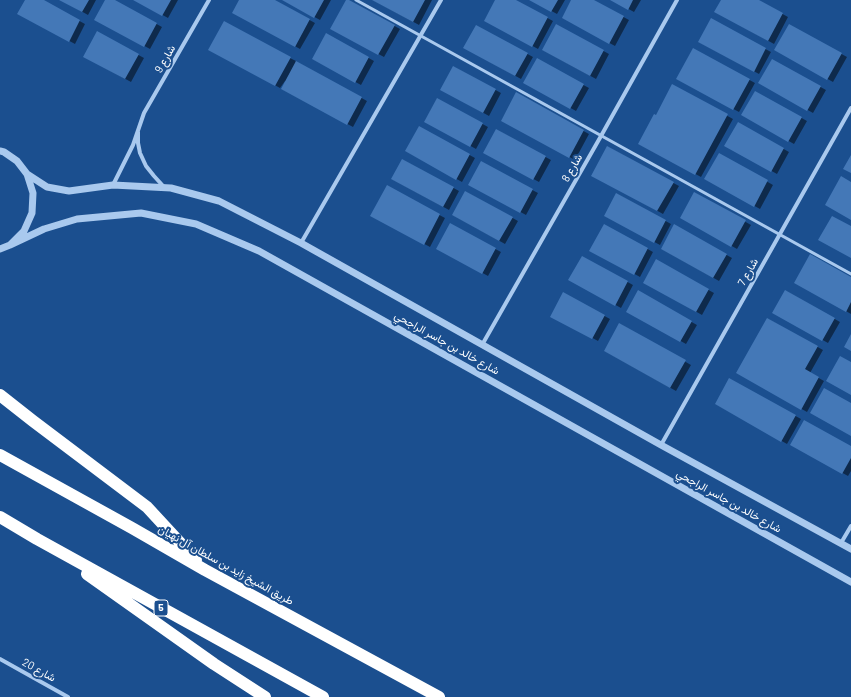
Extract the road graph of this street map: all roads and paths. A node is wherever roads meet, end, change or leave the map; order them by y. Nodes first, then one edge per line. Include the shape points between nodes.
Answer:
1 (209, 0) edge
2 (356, 0) edge
3 (441, 0) edge
4 (677, 0) edge
5 (420, 36) junction
6 (851, 108) edge
7 (138, 128) junction
8 (601, 136) junction
9 (1, 150) edge
10 (26, 174) junction
11 (113, 185) junction
12 (164, 188) junction
13 (780, 234) junction
14 (301, 243) junction
15 (10, 245) junction
16 (0, 249) edge
17 (851, 274) edge
18 (482, 345) junction
19 (0, 395) edge
20 (661, 445) junction
21 (0, 455) edge
22 (0, 517) edge
23 (851, 526) edge
24 (37, 539) junction
25 (842, 543) junction
26 (851, 548) edge
27 (205, 570) junction
28 (851, 582) edge
29 (0, 659) edge
30 (68, 697) edge
31 (265, 697) edge
32 (323, 697) edge
33 (439, 697) edge

1 - 7 street, شارع 9 via 144,113
2 - 5 lane
3 - 5 street
4 - 8 street, شارع 8
5 - 8 lane
5 - 14 street
6 - 13 street, شارع 7
7 - 11 street, شارع 9 via 133,145
7 - 12 street, شارع 9 via 140,153 146,166
8 - 13 lane
8 - 18 street, شارع 8
9 - 10 street via 17,161
10 - 11 street, شارع خالد بن جاسر الراجحي via 46,187 70,191
10 - 15 street via 33,193 32,213 24,231
11 - 12 street, شارع خالد بن جاسر الراجحي
12 - 14 street, شارع خالد بن جاسر الراجحي via 219,202
13 - 17 lane
13 - 20 street, شارع 7
14 - 18 street, شارع خالد بن جاسر الراجحي
15 - 16 street, شارع خالد بن جاسر الراجحي
15 - 28 street, شارع خالد بن جاسر الراجحي via 44,229 77,218 141,213 196,224 259,251
18 - 20 street, شارع خالد بن جاسر الراجحي
19 - 27 highway via 147,507
20 - 25 street, شارع خالد بن جاسر الراجحي
21 - 27 highway, طريق الشيخ زايد بن سلطان آل نهيان
22 - 24 highway, 5
23 - 25 street
24 - 31 highway
24 - 32 highway, 5
25 - 26 street, شارع خالد بن جاسر الراجحي
27 - 33 highway, طريق الشيخ زايد بن سلطان آل نهيان
29 - 30 street, شارع 20

